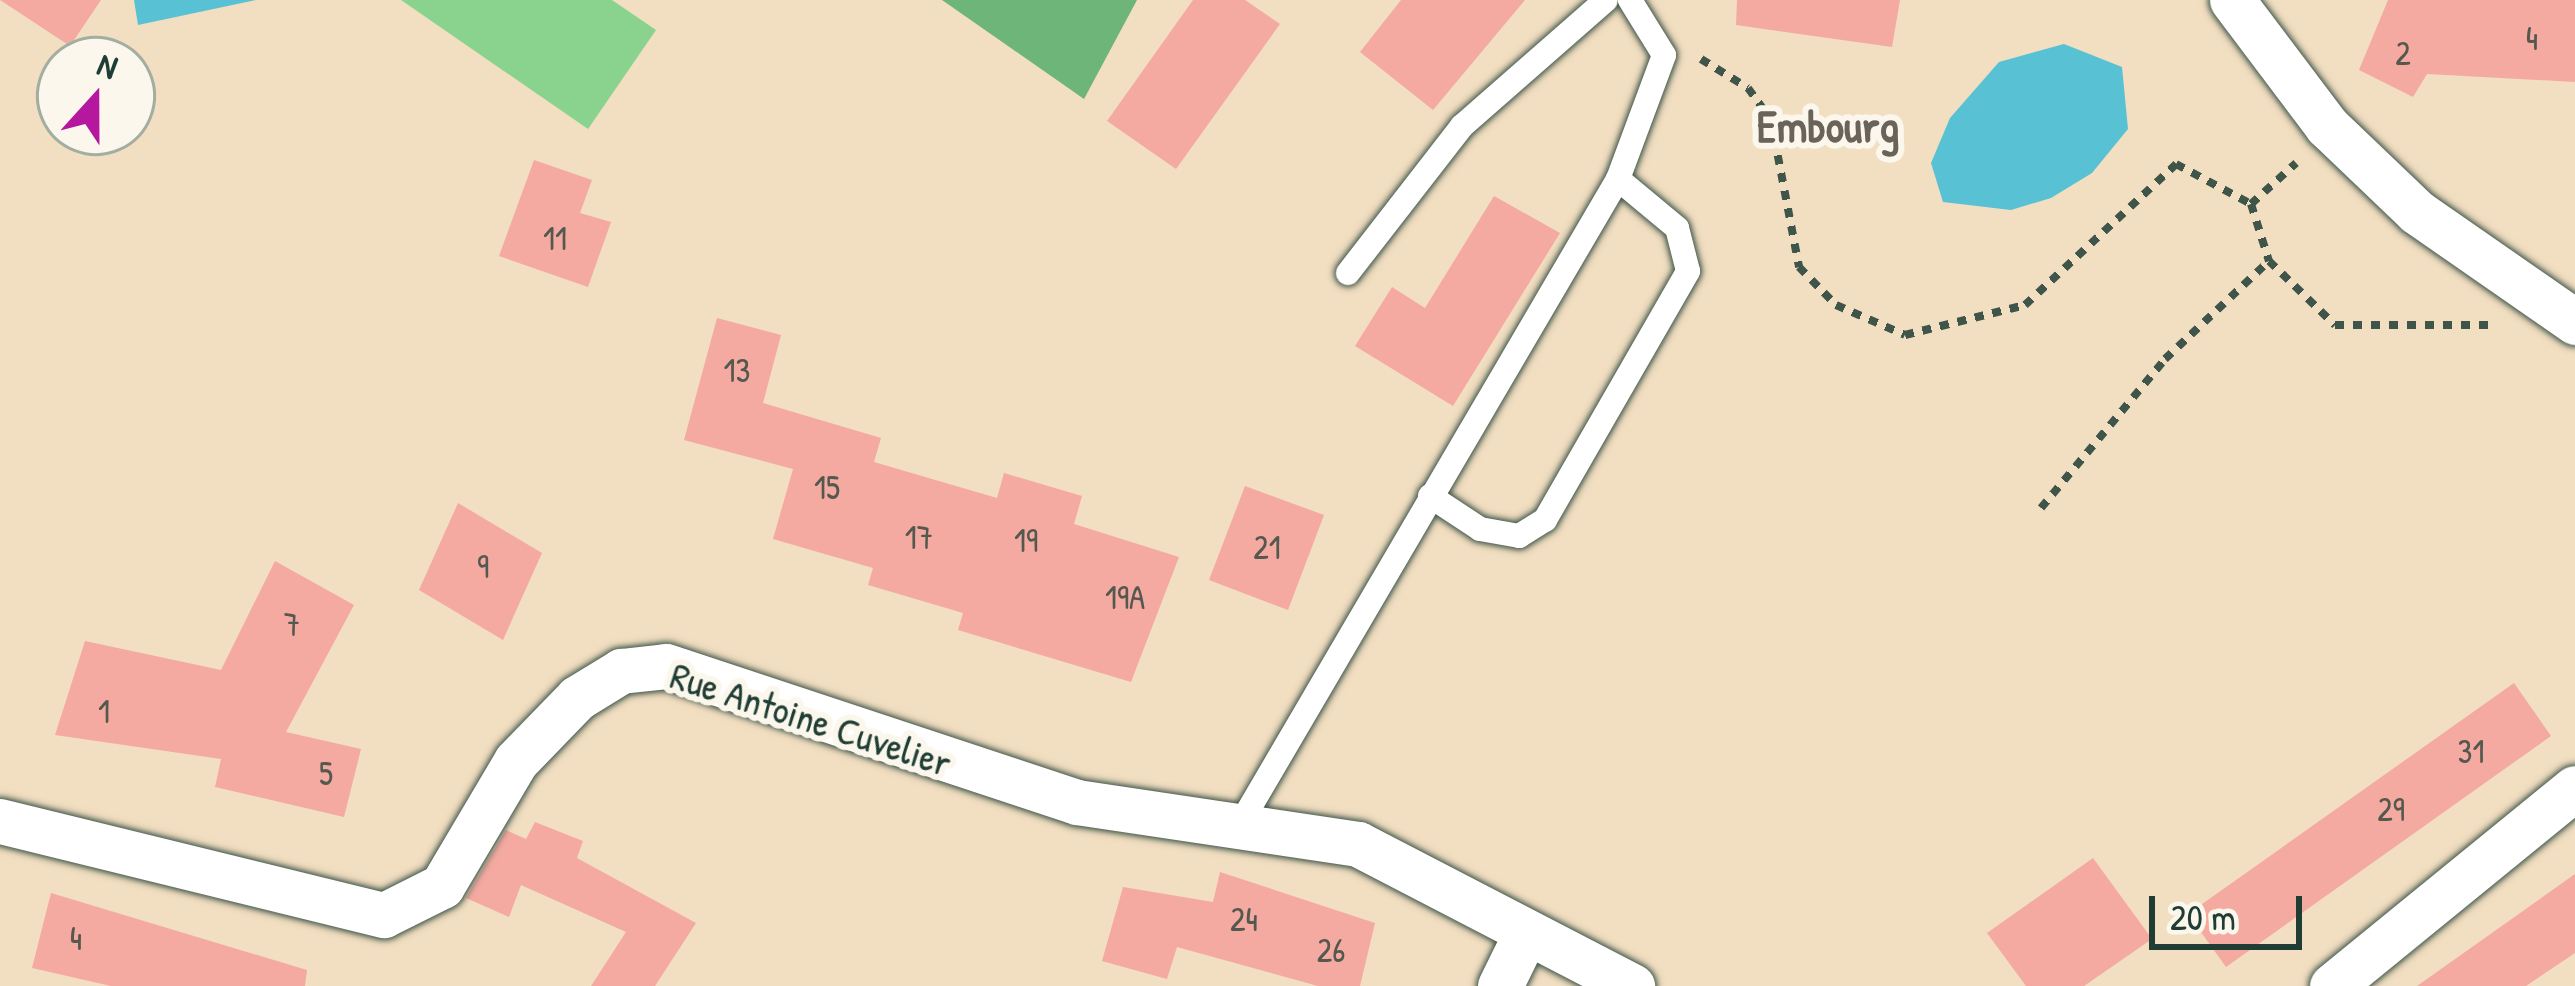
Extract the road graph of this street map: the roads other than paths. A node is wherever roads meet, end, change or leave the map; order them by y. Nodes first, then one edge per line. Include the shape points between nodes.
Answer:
1 (1606, 0) edge
2 (1630, 0) edge
3 (2232, 0) edge
4 (1618, 179) junction
5 (1348, 273) dead end
6 (2575, 322) edge
7 (1430, 496) junction
8 (2575, 788) edge
9 (0, 821) edge
10 (1239, 826) junction
11 (1524, 937) junction
12 (1500, 986) edge
13 (1632, 986) edge
14 (2332, 986) edge

1 - 5 lane via 1462,126
2 - 4 lane via 1664,55
3 - 6 street via 2327,126 2417,212
4 - 7 lane
4 - 7 lane via 1677,227 1688,271 1545,520 1519,536 1480,529
7 - 10 lane
8 - 14 street
9 - 10 street, Rue Antoine Cuvelier via 384,915 442,886 516,761 577,698 621,671 666,666 1077,802
10 - 11 street, Rue Antoine Cuvelier via 1358,844
11 - 12 street
11 - 13 street, Rue Antoine Cuvelier

